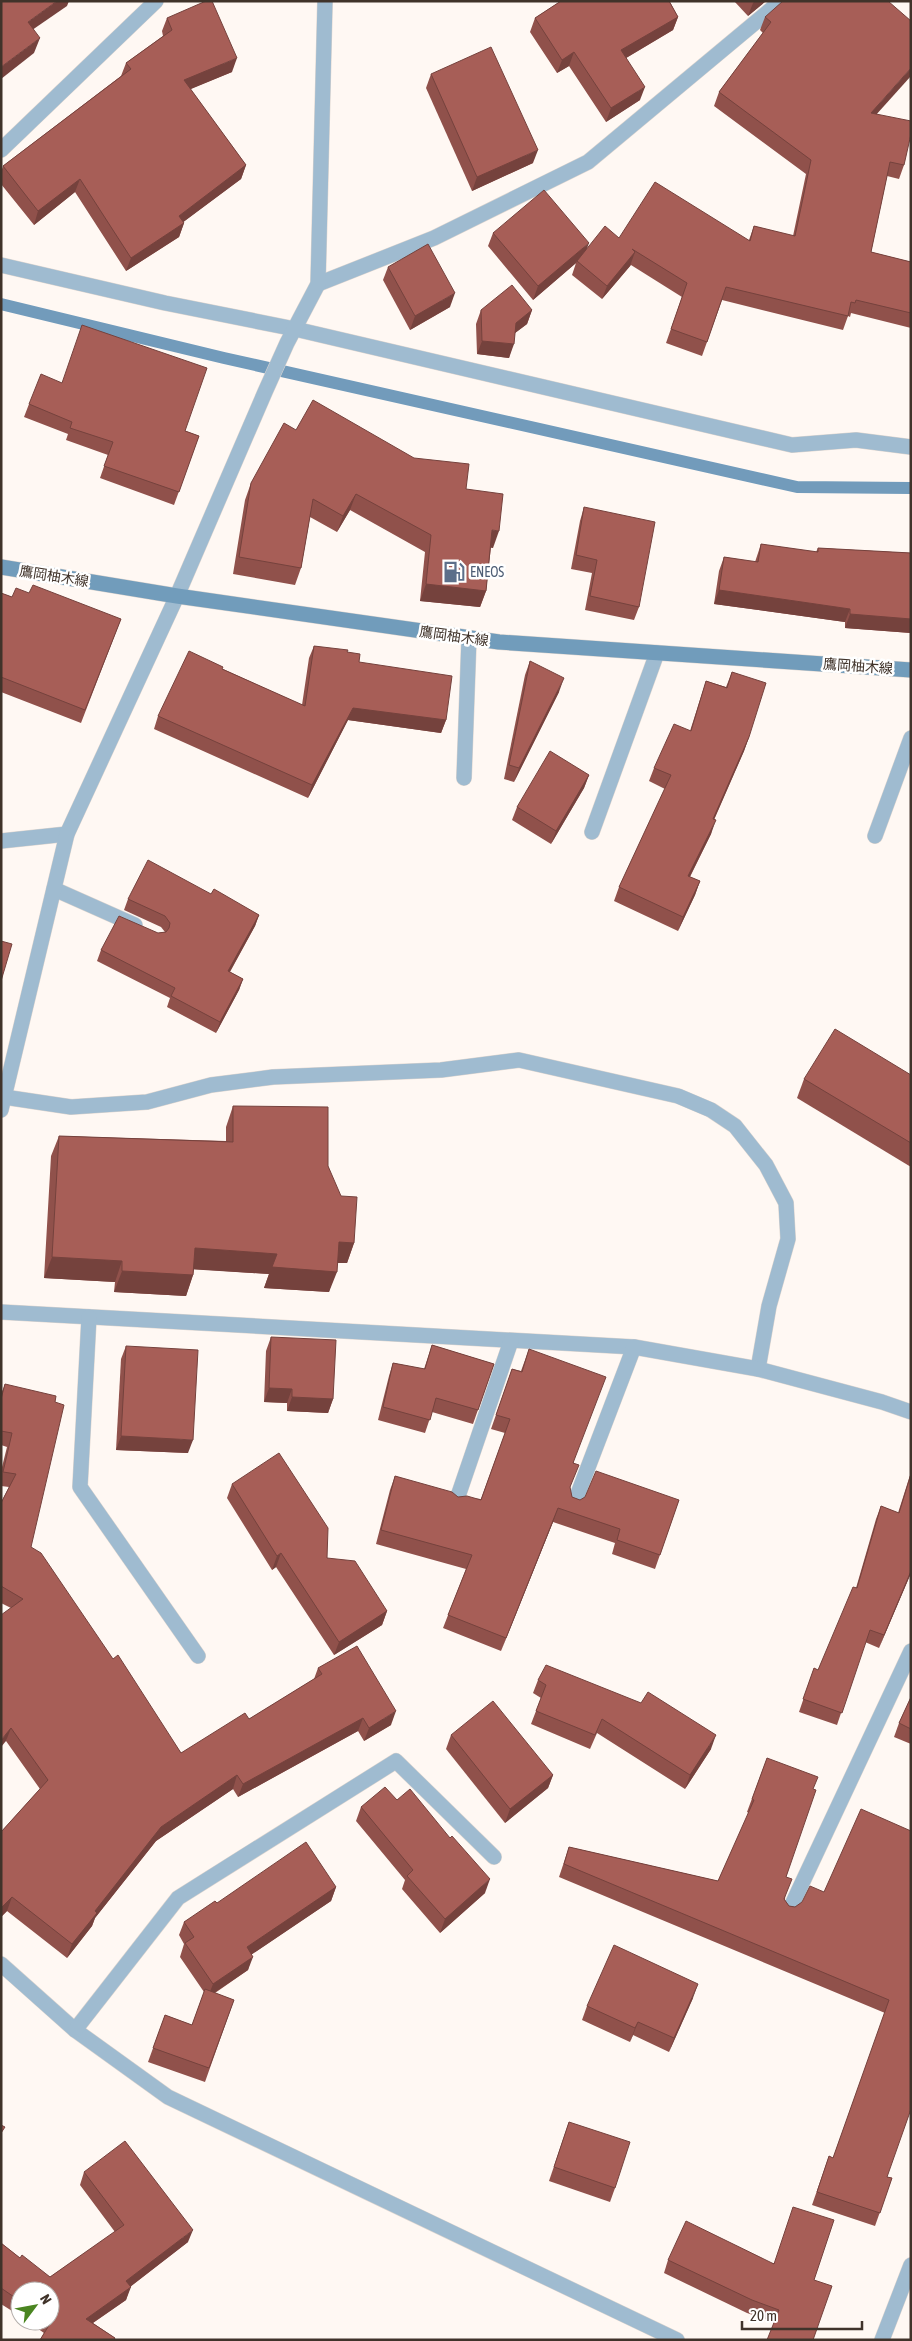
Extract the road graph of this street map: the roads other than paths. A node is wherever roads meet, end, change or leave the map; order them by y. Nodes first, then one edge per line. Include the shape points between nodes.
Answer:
1 (156, 1) edge
2 (325, 1) edge
3 (781, 1) edge
4 (1, 150) edge
5 (1, 265) edge
6 (318, 284) junction
7 (295, 329) junction
8 (911, 447) edge
9 (1, 567) edge
10 (176, 596) junction
11 (469, 638) junction
12 (657, 653) junction
13 (911, 670) edge
14 (911, 738) edge
15 (464, 778) dead end
16 (592, 832) dead end
17 (67, 834) junction
18 (875, 836) dead end
19 (1, 841) edge
20 (54, 889) junction
21 (149, 931) edge
22 (3, 1103) edge
23 (1, 1312) edge
24 (89, 1317) junction
25 (511, 1341) junction
26 (634, 1347) junction
27 (758, 1368) junction
28 (911, 1412) edge
29 (456, 1502) edge
30 (574, 1504) edge
31 (911, 1651) edge
32 (198, 1656) dead end
33 (494, 1857) dead end
34 (789, 1911) edge
35 (1, 1964) edge
36 (75, 2030) junction
37 (911, 2265) edge
38 (677, 2340) edge
39 (882, 2340) edge

1 - 4 street
2 - 6 street
3 - 6 street via 588,162 434,238
5 - 7 street via 165,304
6 - 7 street
7 - 8 street via 792,445 856,440
7 - 10 street
9 - 10 main road, 鷹岡柚木線
10 - 11 main road, 鷹岡柚木線
10 - 17 street
11 - 12 main road, 鷹岡柚木線
11 - 15 street
12 - 13 main road, 鷹岡柚木線
12 - 16 street
14 - 18 street
17 - 19 street
17 - 20 street
20 - 21 street
20 - 22 street
22 - 27 street via 70,1107 147,1102 211,1086 273,1077 441,1070 519,1060 678,1096 711,1110 735,1126 766,1165 786,1203 788,1239 769,1306
23 - 24 street
24 - 25 street
24 - 32 street via 80,1487
25 - 26 street
25 - 29 street
26 - 27 street
26 - 30 street
27 - 28 street
31 - 34 street
33 - 36 street via 396,1761 178,1898
35 - 36 street
36 - 38 street via 168,2097
37 - 39 street

